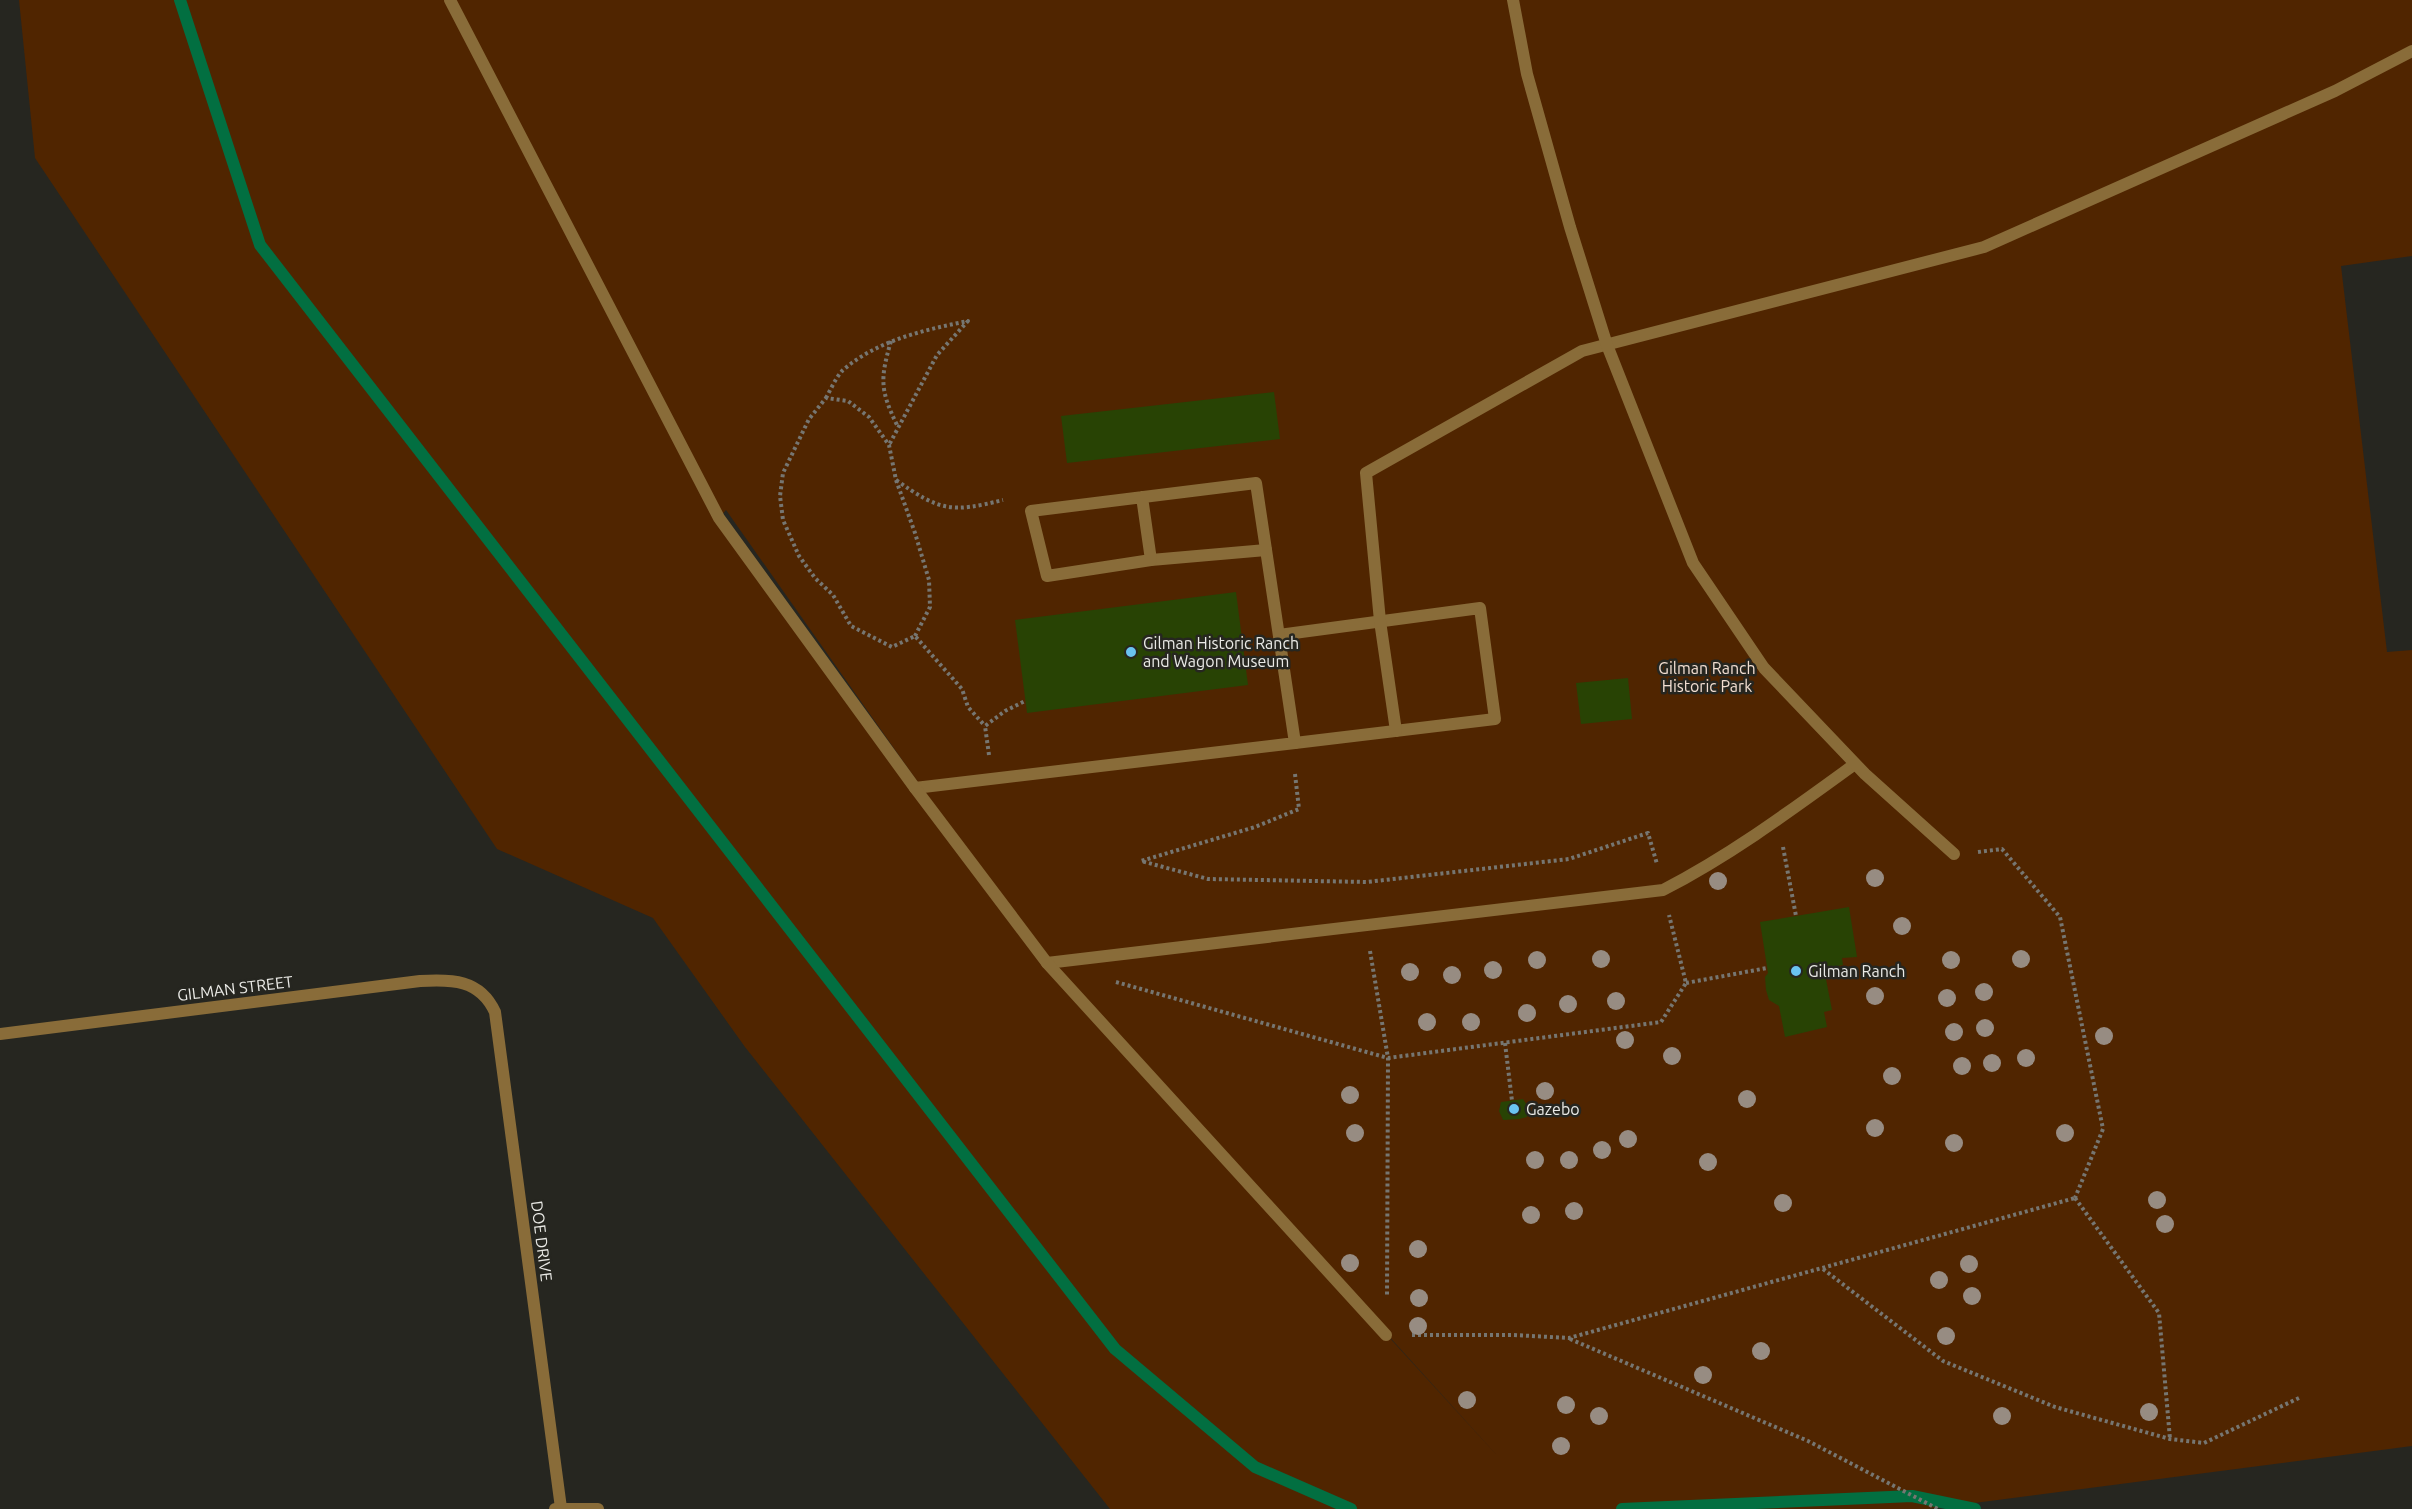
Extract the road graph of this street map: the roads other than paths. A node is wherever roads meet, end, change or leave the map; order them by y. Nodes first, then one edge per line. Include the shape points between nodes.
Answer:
1 (450, 0) edge
2 (1513, 0) edge
3 (2412, 51) edge
4 (1607, 345) junction
5 (1142, 497) junction
6 (1266, 550) junction
7 (1151, 560) junction
8 (1380, 621) junction
9 (1279, 635) junction
10 (1396, 731) junction
11 (1295, 743) junction
12 (1855, 764) junction
13 (915, 788) junction
14 (1954, 854) road end
15 (1047, 963) junction
16 (473, 988) joint
17 (0, 1034) edge
18 (1386, 1335) road end
19 (561, 1508) edge
20 (555, 1509) edge
21 (598, 1509) edge

1 - 13 street via 719,518
2 - 4 street via 1527,74
3 - 4 street via 2335,91 1984,247
4 - 8 street via 1582,351 1366,473
4 - 12 street via 1693,563 1764,668
5 - 6 street via 1256,483
5 - 7 street
5 - 7 street via 1031,511 1047,576
6 - 7 street
6 - 9 street
8 - 9 street
8 - 10 street
8 - 10 street via 1480,608 1495,719
9 - 11 street
10 - 11 street
11 - 13 street
12 - 14 street
12 - 15 street via 1778,820 1663,890
13 - 15 street
15 - 18 street
16 - 17 street, GILMAN STREET via 450,979 420,981
16 - 19 street, DOE DRIVE via 488,998 495,1012
19 - 20 street
19 - 21 street

